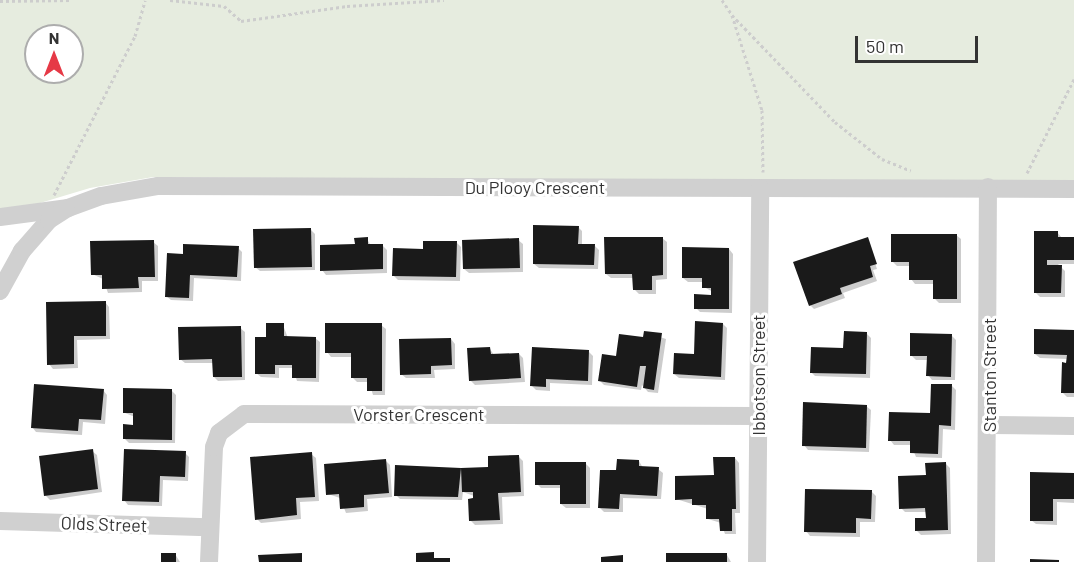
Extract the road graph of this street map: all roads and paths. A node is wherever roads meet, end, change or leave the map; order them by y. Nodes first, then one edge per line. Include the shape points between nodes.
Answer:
1 (72, 0) edge
2 (146, 0) edge
3 (170, 0) edge
4 (444, 0) edge
5 (722, 0) edge
6 (0, 1) edge
7 (732, 15) junction
8 (1074, 79) edge
9 (922, 175) dead end
10 (760, 188) junction
11 (988, 188) junction
12 (1019, 188) junction
13 (1074, 189) edge
14 (62, 208) junction
15 (0, 218) edge
16 (0, 291) edge
17 (758, 416) junction
18 (990, 425) junction
19 (1074, 426) edge
20 (0, 521) edge
21 (208, 527) junction
22 (209, 562) edge
23 (757, 562) edge
24 (986, 562) edge

1 - 6 path
2 - 14 path via 135,36 54,192
3 - 4 path via 224,6 242,21 347,6
5 - 7 path
7 - 9 path via 835,122 882,159
7 - 10 path via 762,110 765,157
8 - 12 path
10 - 11 street, Du Plooy Crescent
10 - 14 street, Du Plooy Crescent via 158,186
10 - 17 street, Ibbotson Street
11 - 12 street, Du Plooy Crescent
11 - 18 street, Stanton Street
12 - 13 street, Du Plooy Crescent
14 - 15 street, Du Plooy Crescent
14 - 16 street via 22,251
17 - 21 street, Vorster Crescent via 244,414 219,433 214,447
17 - 23 street, Ibbotson Street
18 - 19 street
18 - 24 street, Stanton Street
20 - 21 street, Olds Street
21 - 22 street, Vorster Crescent

